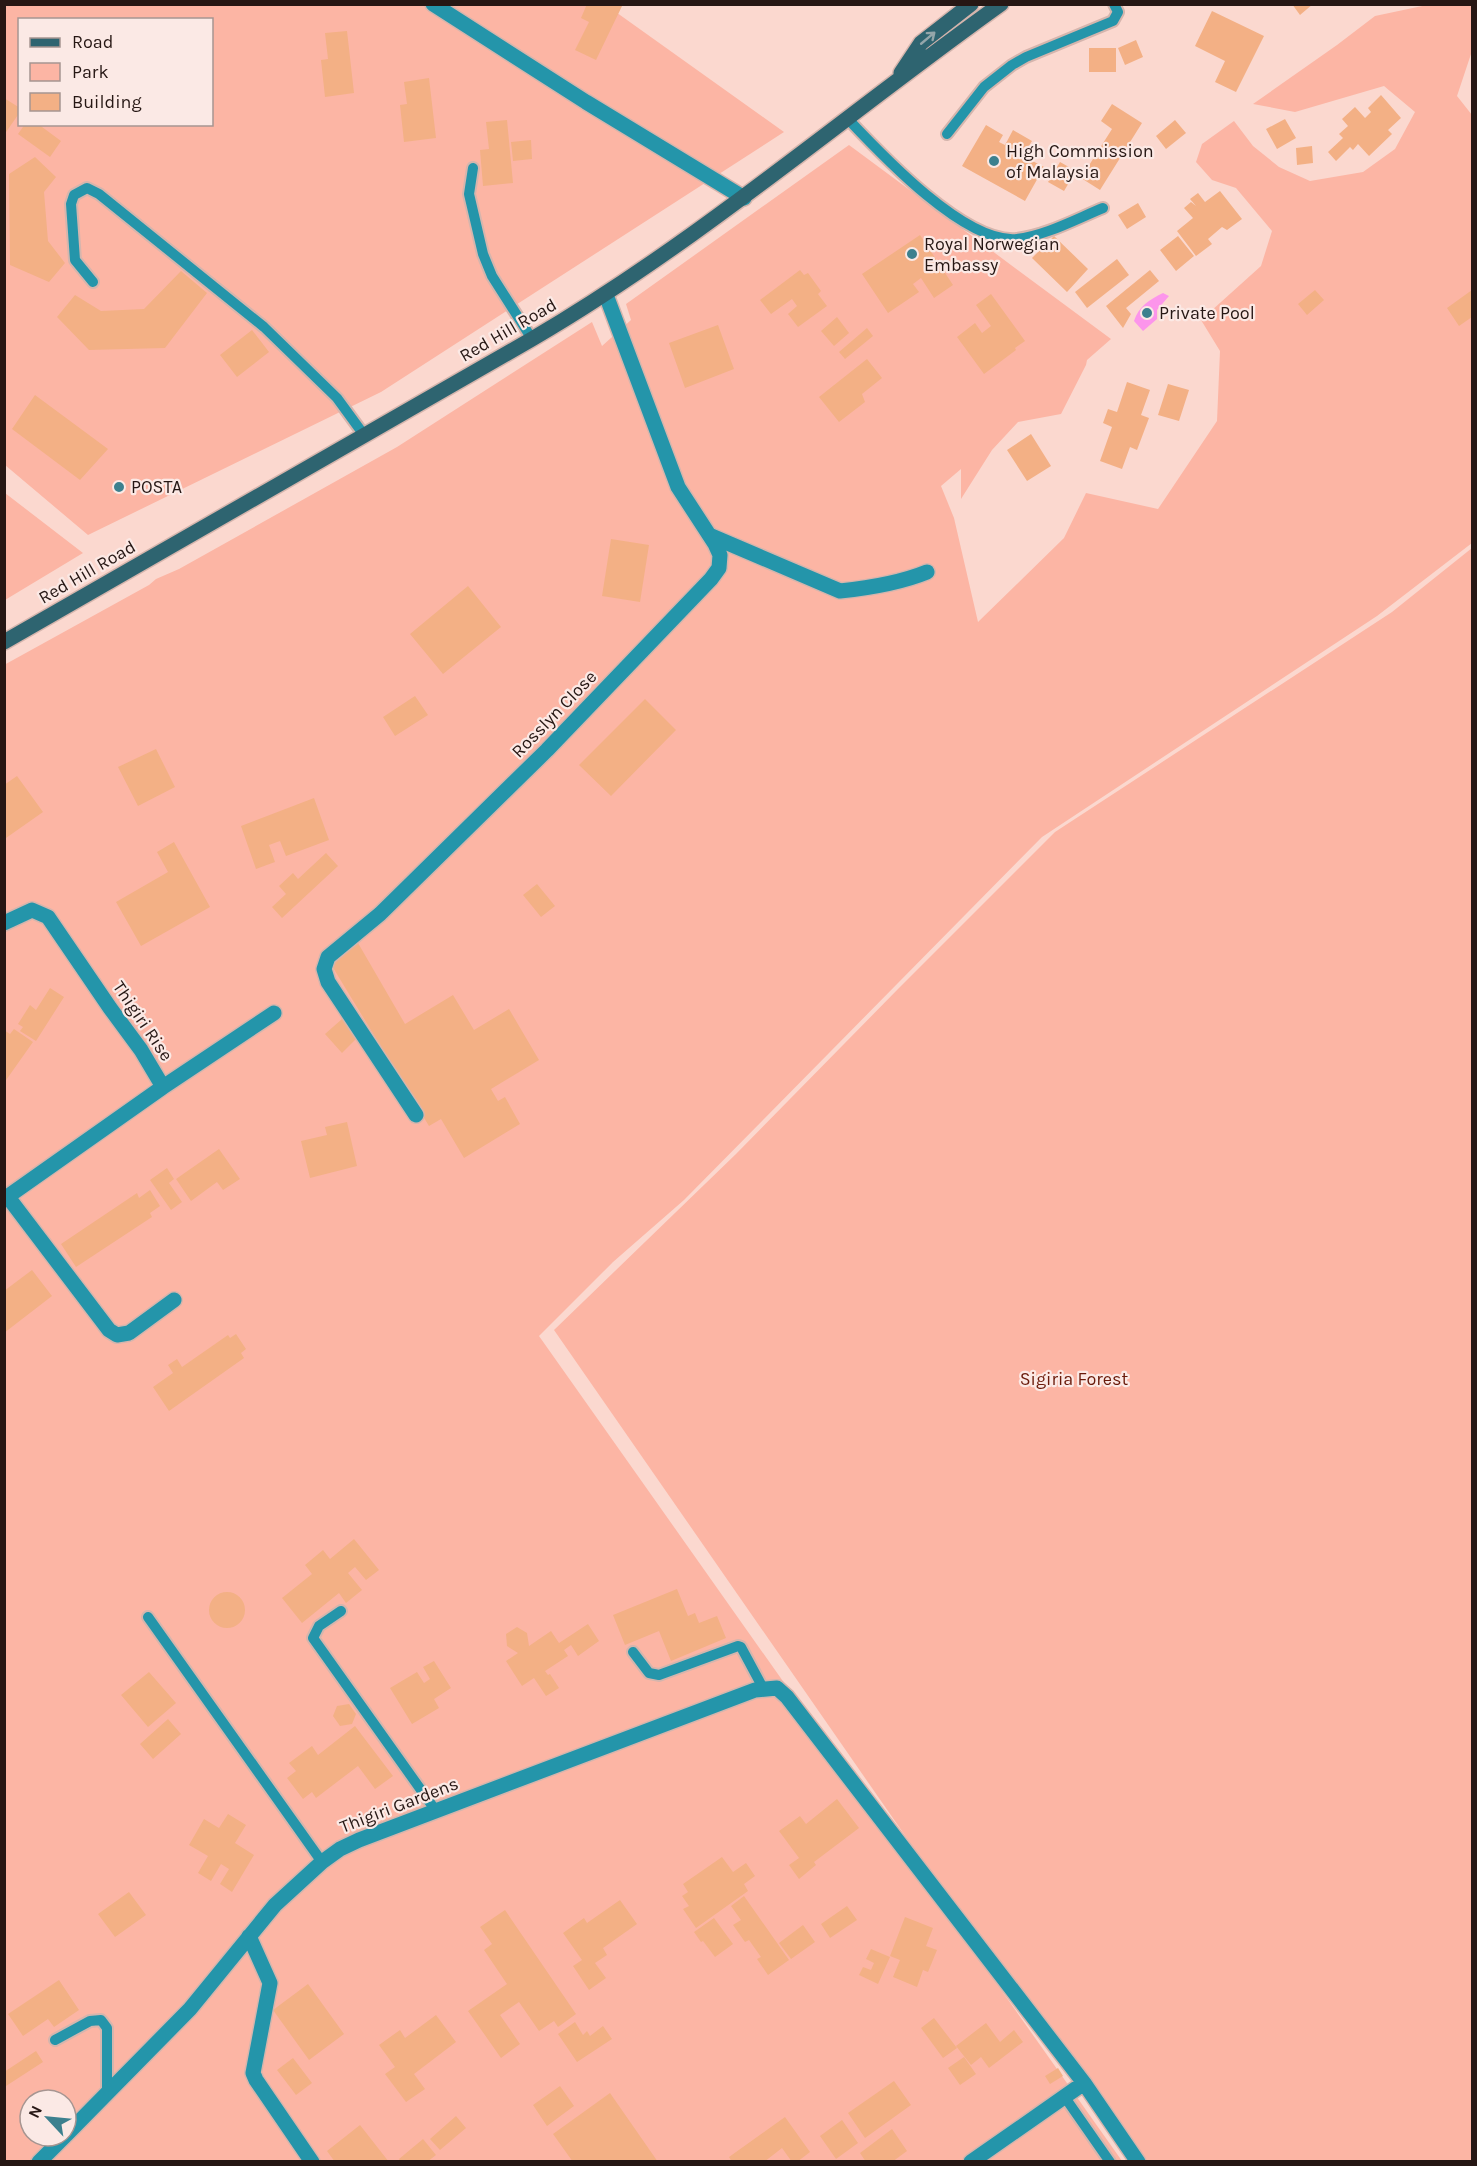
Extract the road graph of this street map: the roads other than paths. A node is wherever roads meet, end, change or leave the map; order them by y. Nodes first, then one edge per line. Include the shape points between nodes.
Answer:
1 (433, 4) edge
2 (971, 4) edge
3 (1001, 4) edge
4 (1114, 4) edge
5 (896, 81) junction
6 (848, 118) junction
7 (947, 134) dead end
8 (473, 168) dead end
9 (744, 198) junction
10 (1103, 208) dead end
11 (93, 282) dead end
12 (606, 295) junction
13 (532, 339) junction
14 (364, 435) junction
15 (708, 535) junction
16 (927, 572) dead end
17 (4, 642) edge
18 (4, 923) edge
19 (274, 1013) dead end
20 (163, 1087) junction
21 (416, 1115) dead end
22 (6, 1198) edge
23 (174, 1300) dead end
24 (340, 1611) dead end
25 (148, 1617) dead end
26 (633, 1652) dead end
27 (770, 1688) junction
28 (436, 1811) junction
29 (322, 1862) junction
30 (249, 1936) junction
31 (55, 2040) dead end
32 (1084, 2083) junction
33 (107, 2092) junction
34 (1064, 2096) junction
35 (78, 2122) edge
36 (52, 2148) edge
37 (39, 2162) edge
38 (312, 2162) edge
39 (971, 2162) edge
40 (1110, 2162) edge
41 (1138, 2162) edge

1 - 9 street
5 -> 2 main road via 921,43
3 - 5 main road, Red Hill Road
4 - 7 lane via 1118,12 1113,21 1026,57 984,87
5 - 6 main road, Red Hill Road
6 - 9 main road, Red Hill Road
6 - 10 lane via 912,182 982,233 1019,239
8 - 13 lane via 470,194 483,254 492,276
9 - 12 main road, Red Hill Road
11 - 14 lane via 75,260 71,204 74,195 87,189 99,194 264,327 337,398
12 - 13 main road, Red Hill Road
12 - 15 street, Rosslyn Close via 678,487
13 - 14 main road, Red Hill Road
14 - 17 main road, Red Hill Road
15 - 16 street via 840,591
15 - 21 street, Rosslyn Close via 720,555 719,568 711,579 380,914 328,957 324,969 328,982
18 - 20 street, Thigiri Rise via 32,910 48,917
19 - 20 street
20 - 22 street, Thigiri Rise
22 - 23 street via 109,1330 117,1335 129,1333
24 - 28 lane via 319,1626 313,1638
25 - 29 lane
26 - 27 lane via 650,1673 659,1675 738,1646
27 - 28 street, Thigiri Gardens
27 - 32 street via 787,1697
28 - 29 street, Thigiri Gardens via 359,1840
29 - 30 street, Thigiri Gardens
30 - 33 street, Thigiri Gardens via 189,2009
30 - 38 street via 270,1983 253,2073
31 - 33 lane via 90,2021 101,2020 107,2028
32 - 34 street
32 - 41 street
33 - 35 street, Thigiri Gardens
34 - 39 street
34 - 40 lane
36 - 37 street, Thigiri Gardens

